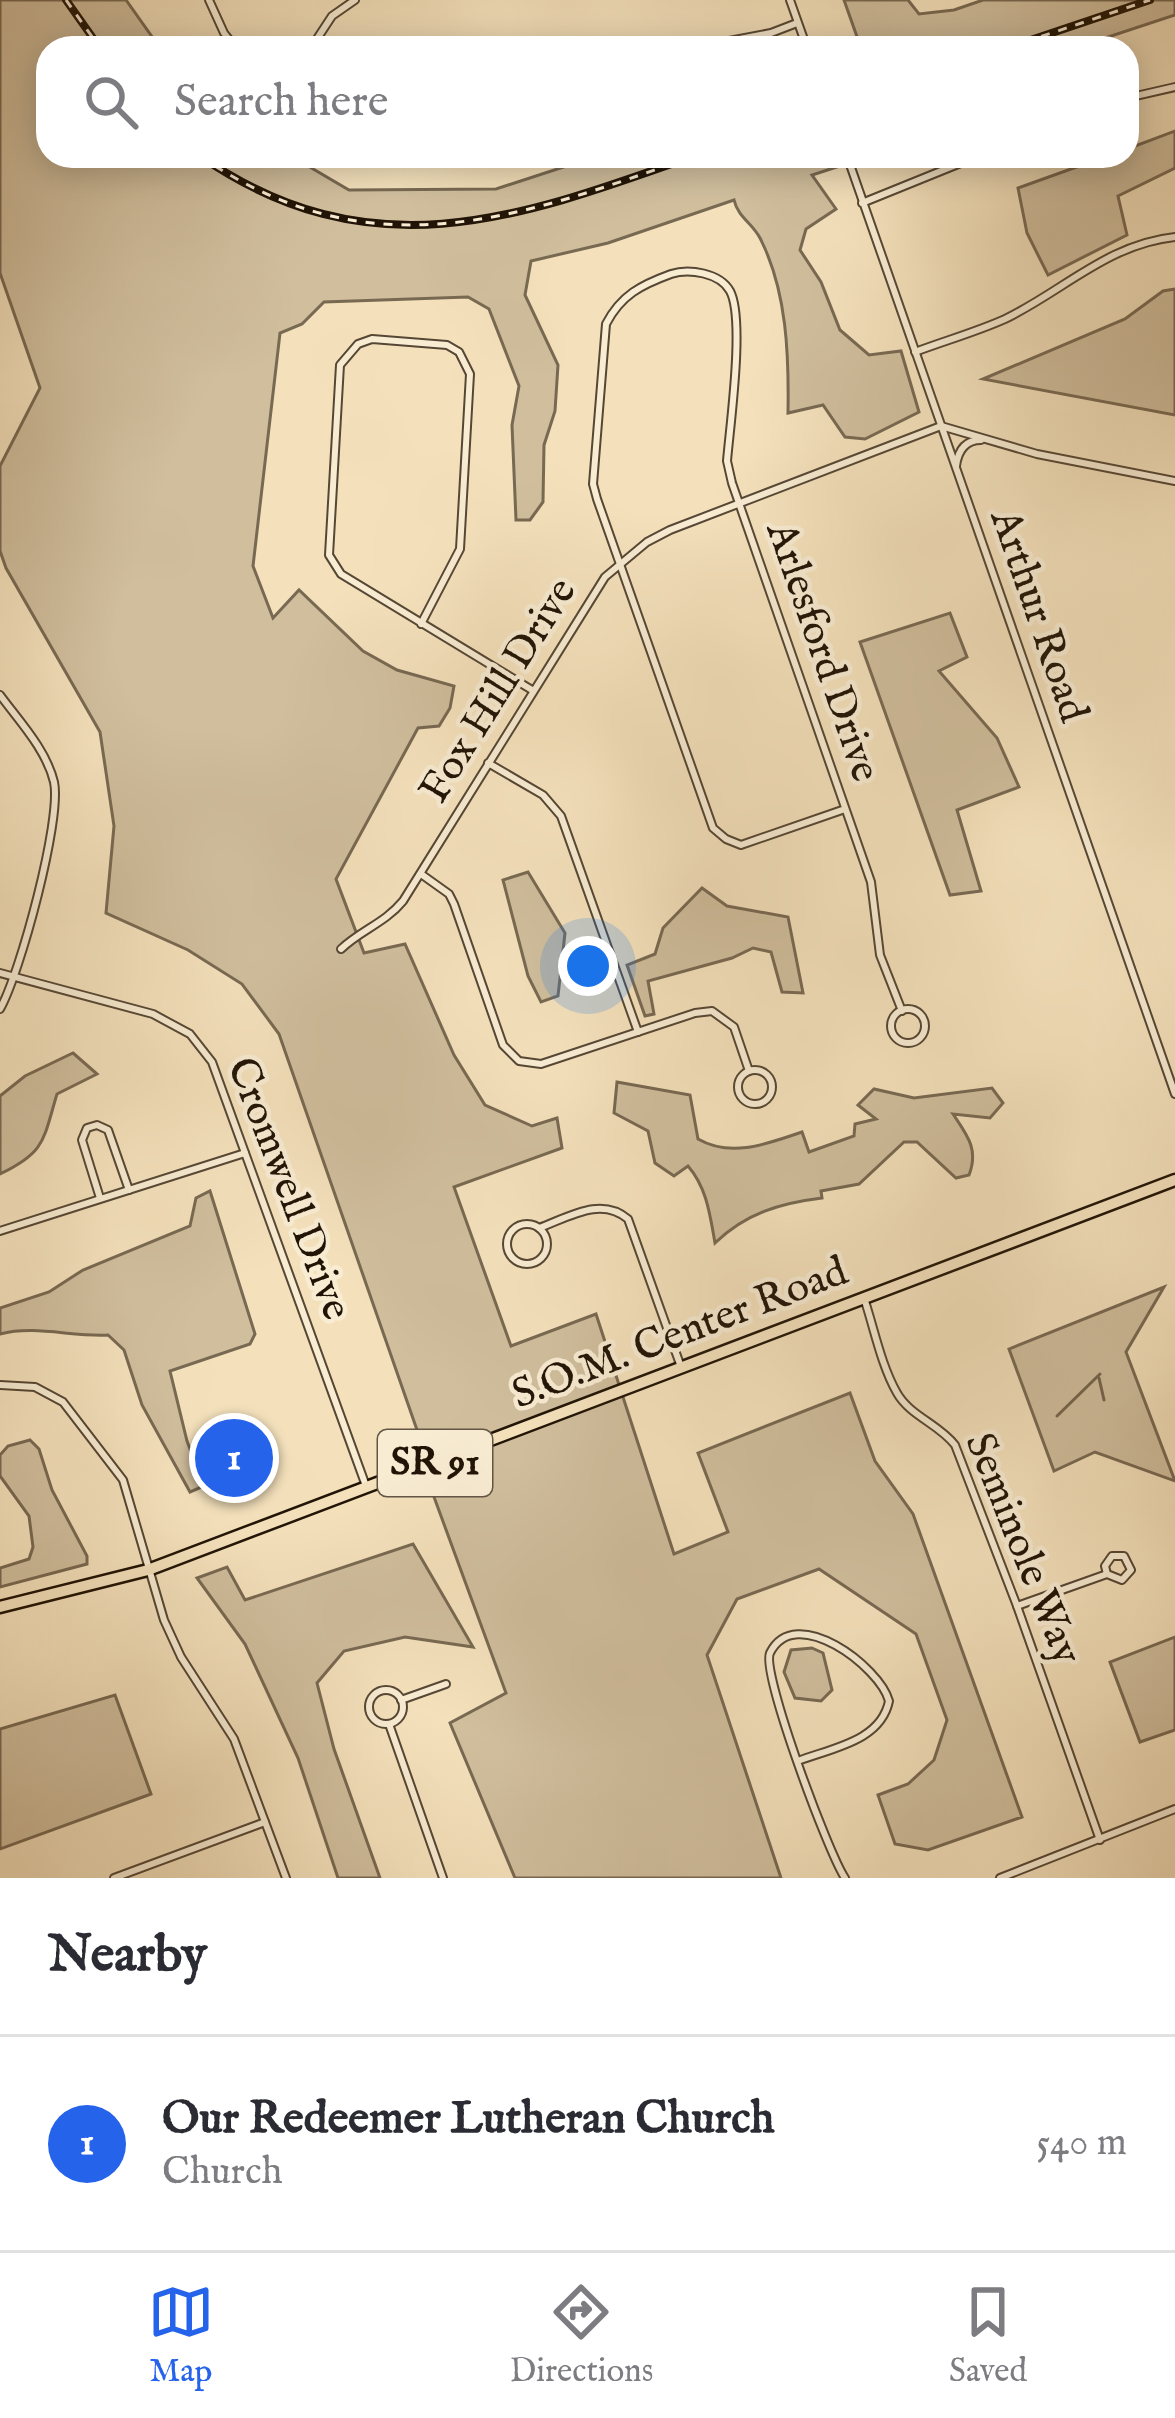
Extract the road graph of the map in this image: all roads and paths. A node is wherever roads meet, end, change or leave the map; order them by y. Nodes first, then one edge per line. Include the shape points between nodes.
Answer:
1 (209, 0) edge
2 (355, 0) edge
3 (790, 0) edge
4 (797, 23) junction
5 (226, 36) edge
6 (319, 36) edge
7 (755, 36) edge
8 (802, 36) edge
9 (1175, 87) edge
10 (1139, 95) edge
11 (851, 168) edge
12 (948, 168) edge
13 (862, 203) junction
14 (1175, 237) edge
15 (915, 352) junction
16 (941, 426) junction
17 (988, 440) junction
18 (956, 475) junction
19 (1175, 481) edge
20 (738, 503) junction
21 (620, 564) junction
22 (421, 624) junction
23 (532, 690) junction
24 (0, 694) edge
25 (488, 763) junction
26 (845, 809) junction
27 (421, 874) junction
28 (341, 950) dead end
29 (0, 973) edge
30 (15, 978) junction
31 (0, 1009) edge
32 (902, 1011) junction
33 (638, 1032) junction
34 (749, 1071) junction
35 (1175, 1094) edge
36 (244, 1153) junction
37 (1175, 1180) edge
38 (130, 1190) junction
39 (100, 1198) junction
40 (539, 1228) junction
41 (0, 1231) edge
42 (864, 1298) junction
43 (681, 1367) junction
44 (0, 1385) edge
45 (367, 1489) junction
46 (148, 1570) junction
47 (1107, 1574) junction
48 (1017, 1606) junction
49 (0, 1607) edge
50 (446, 1684) dead end
51 (401, 1700) junction
52 (389, 1724) junction
53 (798, 1761) junction
54 (1175, 1809) edge
55 (265, 1822) junction
56 (1100, 1840) junction
57 (114, 1878) edge
58 (286, 1878) edge
59 (443, 1878) edge
60 (845, 1878) edge
61 (1000, 1878) edge

1 - 5 street
2 - 6 street
3 - 4 street
4 - 7 street
4 - 8 street
9 - 10 street
11 - 13 street, Arthur Road
12 - 13 street
13 - 15 street, Arthur Road
14 - 15 street via 1112,254 1005,319
15 - 16 street, Arthur Road
16 - 17 street
16 - 18 street, Arthur Road
16 - 20 street, Fox Hill Drive
17 - 18 street via 965,445
17 - 19 street
18 - 35 street, Arthur Road
20 - 21 street, Fox Hill Drive via 670,530
20 - 21 street, Arlesford Drive via 728,460 735,306 723,282 678,272 634,289 606,324 593,484
20 - 26 street, Arlesford Drive
21 - 23 street, Fox Hill Drive
21 - 26 street via 713,828 741,844
22 - 22 street via 460,548 470,374 447,345 372,339 340,364 329,555 341,574
22 - 23 street
23 - 25 street, Fox Hill Drive
24 - 30 street via 48,766 56,806
25 - 27 street, Fox Hill Drive
25 - 33 street via 543,795 561,816
26 - 32 street, Arlesford Drive
27 - 28 street, Fox Hill Drive via 386,921
27 - 33 street via 454,904 509,1054 542,1064
29 - 30 street, Cromwell Drive
30 - 31 street
30 - 36 street, Cromwell Drive via 153,1014 190,1034 212,1062
32 - 32 street, Arlesford Drive via 923,1019 916,1041 893,1033
33 - 34 street via 712,1011 734,1028
34 - 34 street via 771,1082 759,1104 738,1090
36 - 38 street
36 - 45 street, Cromwell Drive
37 - 42 main road, S.O.M. Center Road / SR 91
38 - 39 street
38 - 39 street via 108,1130 98,1125 82,1140
39 - 41 street
40 - 40 street via 513,1228 506,1247 512,1259 531,1265 542,1258 547,1239
40 - 43 street via 602,1206 628,1219
42 - 43 main road, S.O.M. Center Road / SR 91
42 - 48 street, Seminole Way via 897,1394 955,1445
43 - 45 main road, S.O.M. Center Road / SR 91
44 - 46 street via 35,1387 77,1417 123,1480
45 - 46 main road, S.O.M. Center Road / SR 91
46 - 49 main road, S.O.M. Center Road / SR 91
46 - 55 street via 181,1657 234,1739
47 - 47 street via 1122,1580 1129,1562 1112,1556
47 - 48 street
48 - 56 street, Seminole Way
50 - 51 street
51 - 52 street via 401,1715
51 - 52 street via 387,1690 370,1703 374,1719
52 - 59 street
53 - 53 street via 767,1663 777,1643 800,1632 877,1676 889,1701 883,1722 867,1735
53 - 60 street
54 - 56 street
55 - 57 street
55 - 58 street
56 - 61 street

